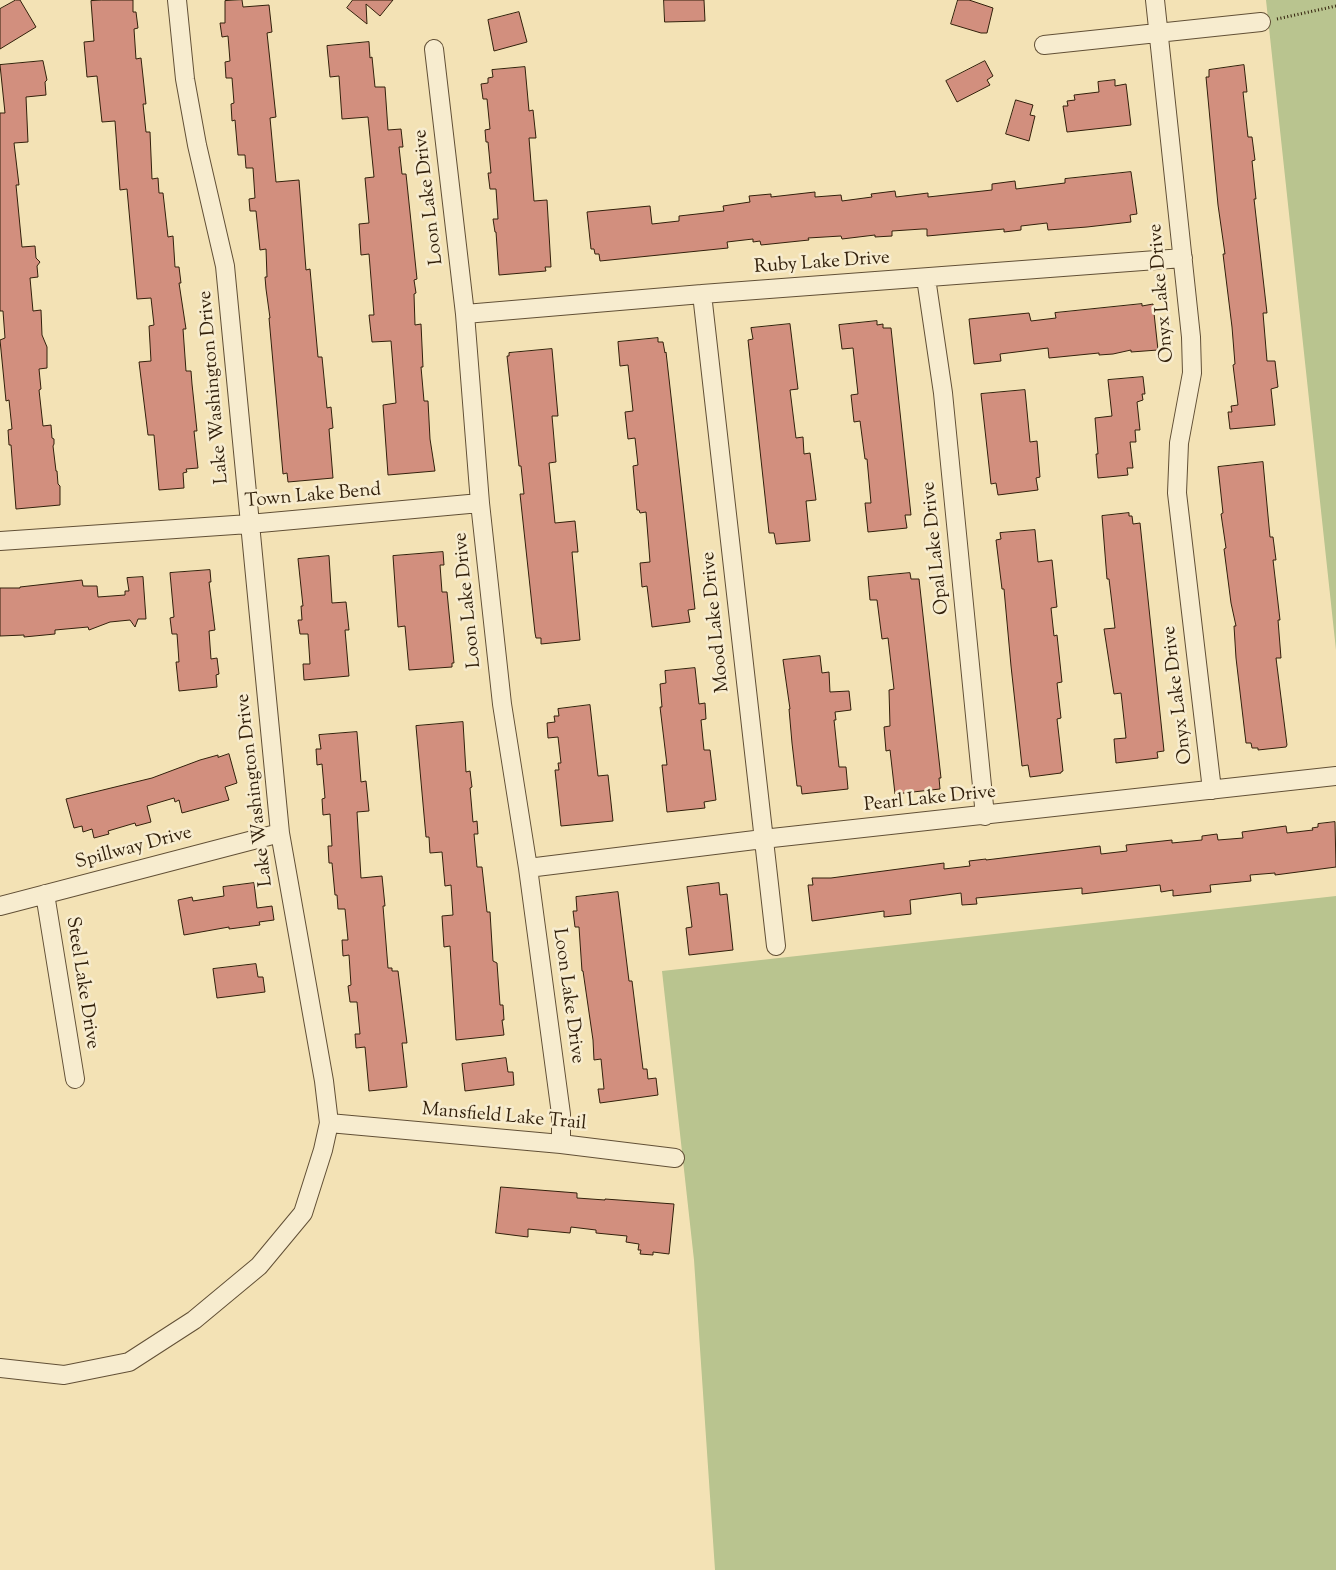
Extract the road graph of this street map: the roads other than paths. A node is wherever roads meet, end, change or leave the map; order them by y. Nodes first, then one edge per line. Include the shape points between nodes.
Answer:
1 (178, 0) edge
2 (1156, 0) edge
3 (1261, 22) road end
4 (1159, 33) junction
5 (1044, 45) dead end
6 (434, 49) dead end
7 (1183, 258) junction
8 (926, 278) junction
9 (702, 294) junction
10 (465, 314) junction
11 (480, 502) junction
12 (249, 524) junction
13 (0, 541) edge
14 (1336, 776) edge
15 (1212, 790) junction
16 (985, 816) junction
17 (280, 833) junction
18 (763, 839) junction
19 (528, 868) junction
20 (45, 894) junction
21 (0, 906) edge
22 (776, 946) dead end
23 (75, 1079) dead end
24 (329, 1123) junction
25 (561, 1144) junction
26 (675, 1158) dead end
27 (0, 1368) edge

1 - 12 street, Lake Washington Drive via 184,78 225,266
2 - 4 street, Onyx Lake Drive
3 - 4 street
4 - 5 street
4 - 7 street, Onyx Lake Drive
6 - 10 street, Loon Lake Drive
7 - 8 street, Ruby Lake Drive
7 - 15 street, Onyx Lake Drive via 1192,373 1178,443 1177,493
8 - 9 street, Ruby Lake Drive
8 - 16 street, Opal Lake Drive via 943,393
9 - 10 street, Ruby Lake Drive
9 - 18 street, Mood Lake Drive
10 - 11 street, Loon Lake Drive
11 - 12 street, Town Lake Bend
11 - 19 street, Loon Lake Drive via 502,704
12 - 13 street, Town Lake Bend
12 - 17 street, Lake Washington Drive
14 - 15 street, Pearl Lake Drive
15 - 16 street, Pearl Lake Drive
16 - 18 street, Pearl Lake Drive
17 - 20 street, Spillway Drive
17 - 24 street, Lake Washington Drive
18 - 19 street, Pearl Lake Drive
18 - 22 street, Mood Lake Drive
19 - 25 street, Loon Lake Drive via 561,1114
20 - 21 street, Spillway Drive
20 - 23 street, Steel Lake Drive
24 - 25 street, Mansfield Lake Trail
24 - 27 street, Lake Washington Drive via 303,1213 259,1266 194,1320 129,1362 64,1375
25 - 26 street, Mansfield Lake Trail

